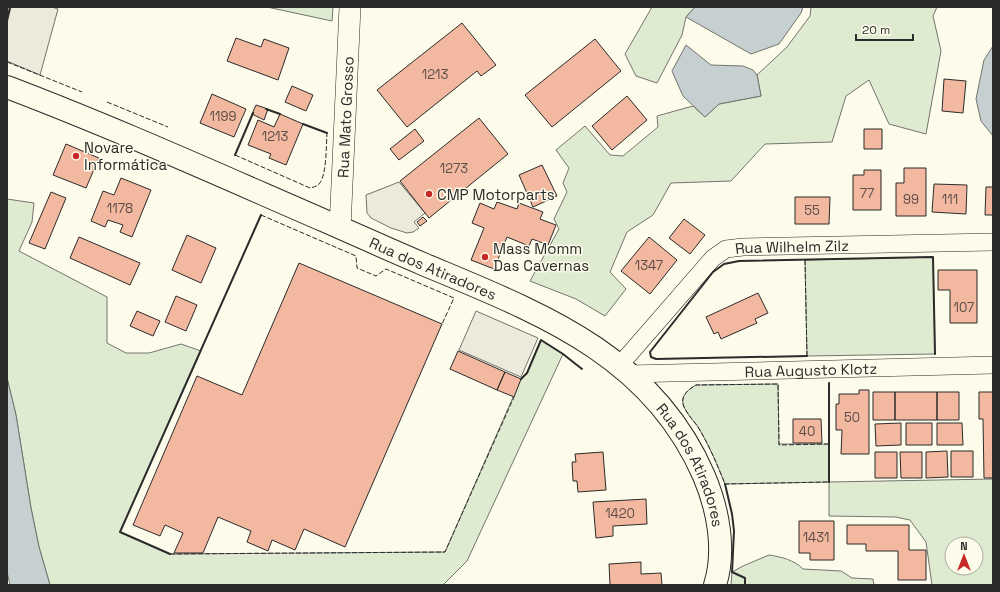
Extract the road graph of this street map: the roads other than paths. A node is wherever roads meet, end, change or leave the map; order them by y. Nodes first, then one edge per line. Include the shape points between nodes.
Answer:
1 (350, 7) edge
2 (7, 88) edge
3 (340, 228) junction
4 (993, 242) edge
5 (993, 365) edge
6 (624, 370) junction
7 (715, 585) edge

1 - 3 street, Rua Mato Grosso
2 - 3 main road, Rua dos Atiradores via 164,151
3 - 6 main road, Rua dos Atiradores via 534,312 570,331
4 - 6 street, Rua Wilhelm Zilz via 726,249 713,258
5 - 6 street, Rua Augusto Klotz
6 - 7 main road, Rua dos Atiradores via 655,398 678,427 711,491 718,520 720,555

